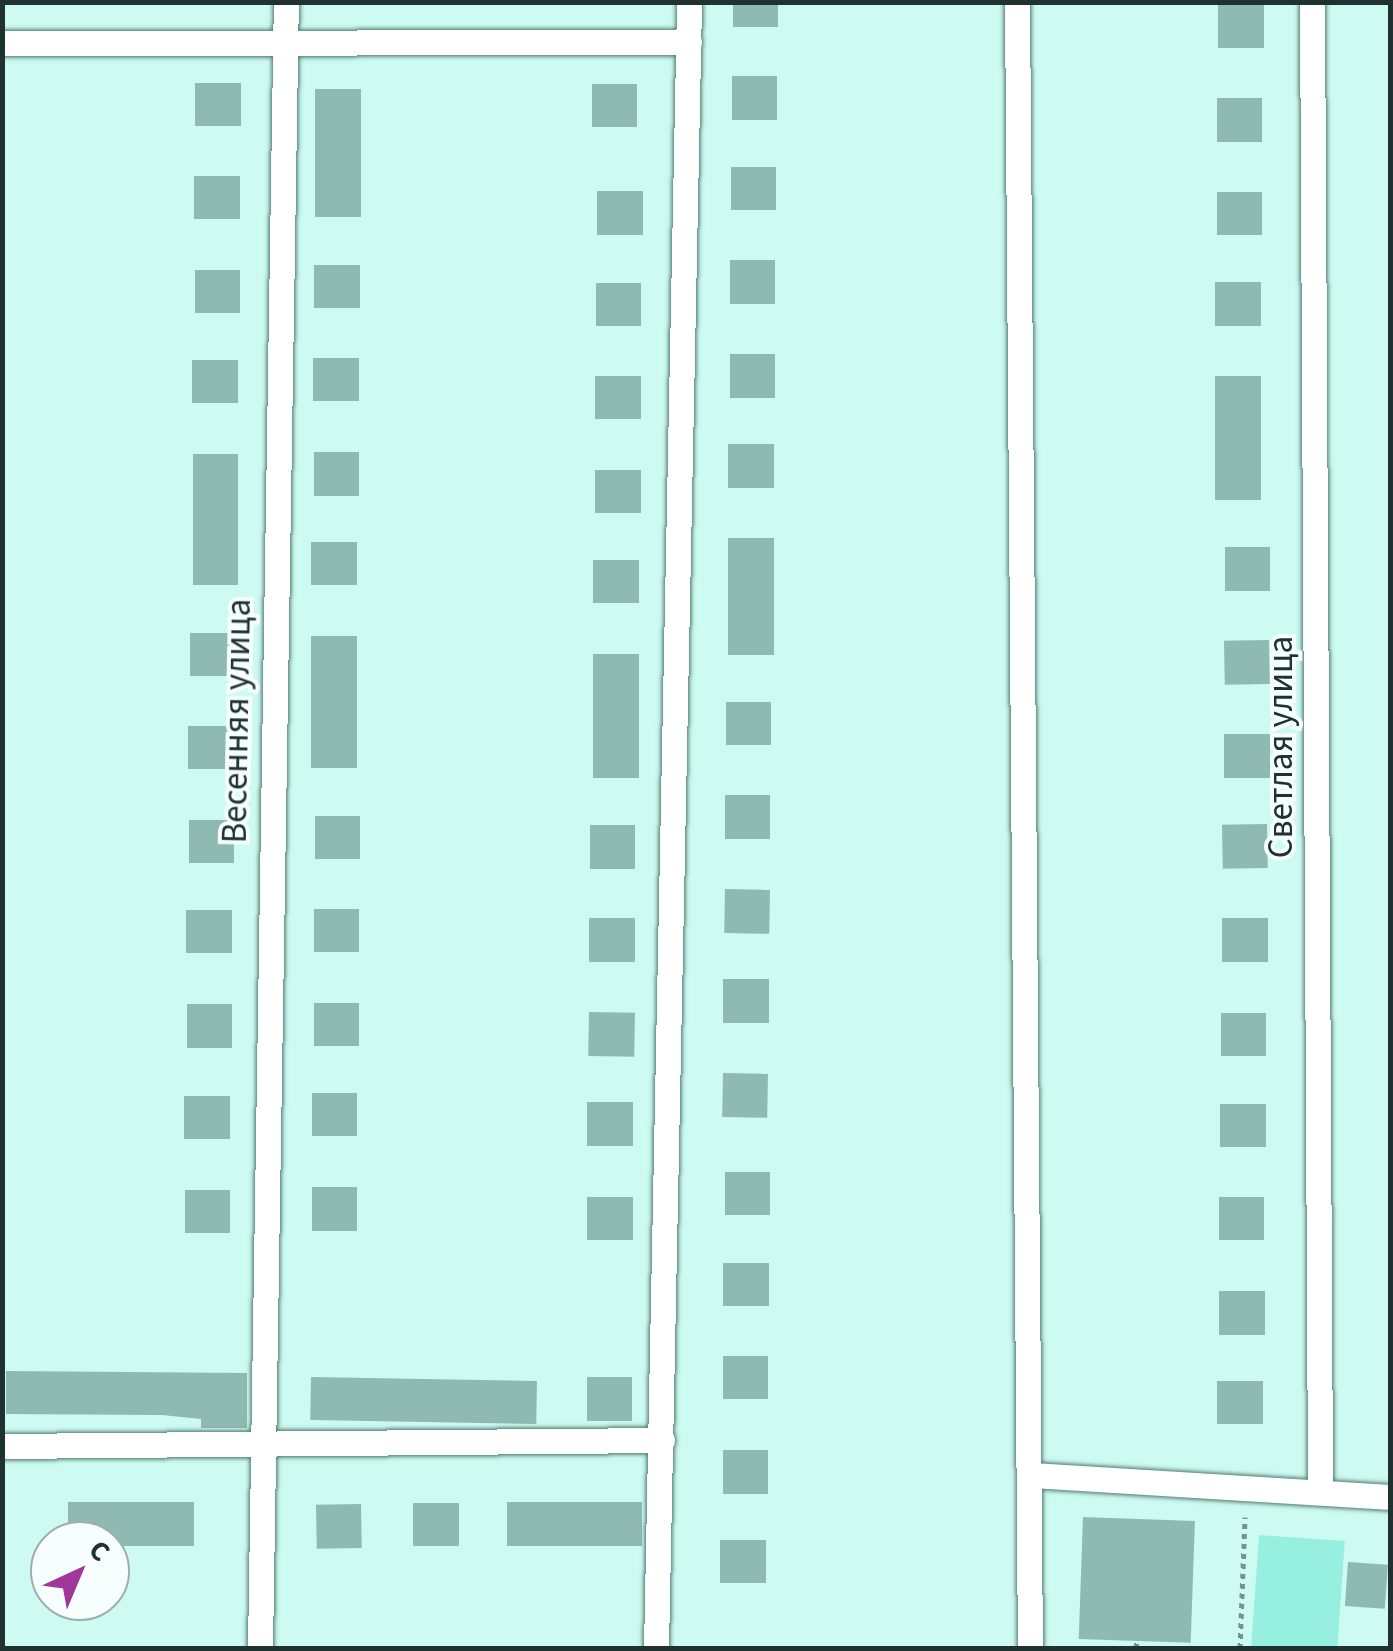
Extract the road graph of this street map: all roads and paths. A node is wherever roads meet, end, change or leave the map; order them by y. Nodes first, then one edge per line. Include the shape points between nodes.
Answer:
1 (286, 2) edge
2 (689, 2) edge
3 (1017, 2) edge
4 (1312, 2) edge
5 (689, 42) junction
6 (2, 44) edge
7 (286, 44) junction
8 (662, 1440) junction
9 (256, 1442) junction
10 (2, 1446) edge
11 (1032, 1475) junction
12 (1246, 1488) junction
13 (1320, 1492) junction
14 (1390, 1496) edge
15 (260, 1648) edge
16 (656, 1648) edge
17 (1030, 1648) edge
18 (1240, 1648) edge

1 - 7 street, Весенняя улица
2 - 5 street
3 - 11 street
4 - 13 street, Светлая улица
5 - 7 street
5 - 8 street
6 - 7 street
7 - 9 street, Весенняя улица
8 - 9 street
8 - 16 street
9 - 10 street
9 - 15 street, Весенняя улица
11 - 12 street
11 - 17 street
12 - 13 street
12 - 18 path
13 - 14 street

